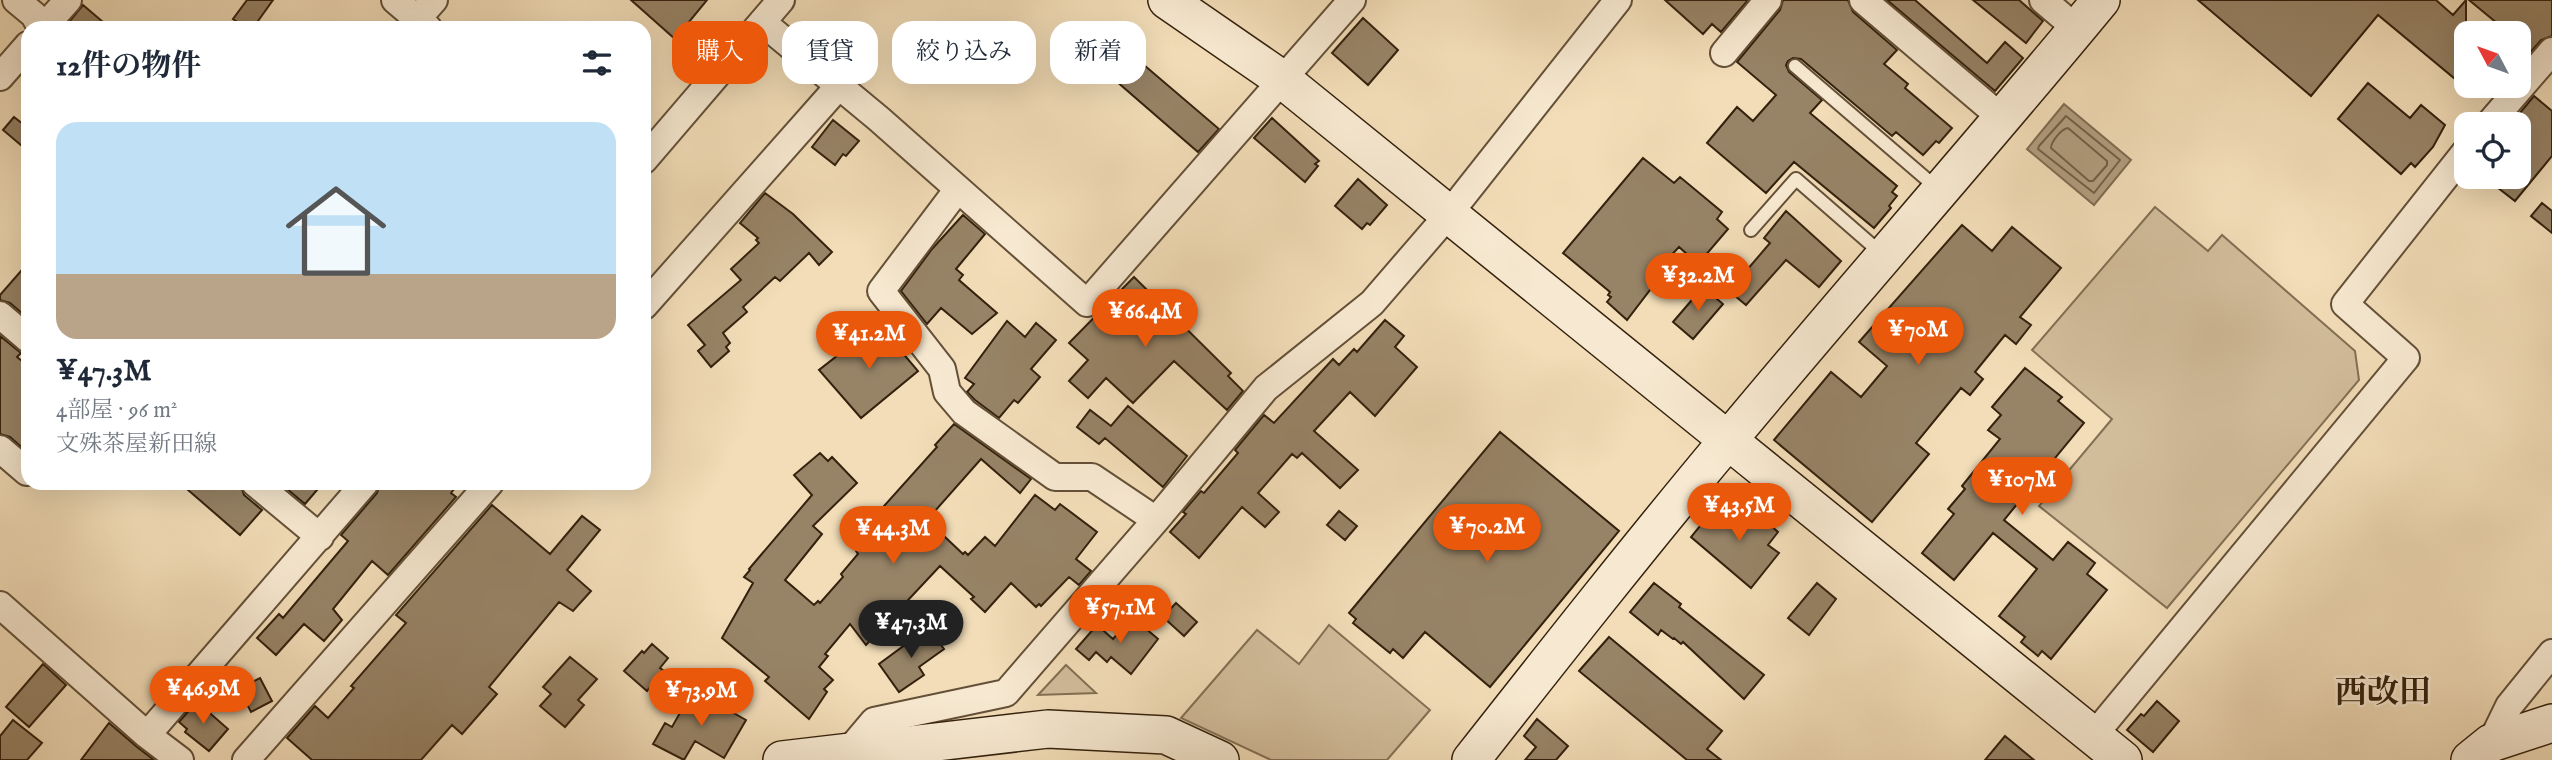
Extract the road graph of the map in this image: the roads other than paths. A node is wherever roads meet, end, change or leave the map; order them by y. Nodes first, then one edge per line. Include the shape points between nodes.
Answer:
1 (16, 0) edge
2 (68, 0) edge
3 (395, 0) edge
4 (781, 0) edge
5 (1167, 0) edge
6 (1352, 0) edge
7 (1618, 0) edge
8 (1768, 0) edge
9 (1863, 0) edge
10 (2042, 0) edge
11 (2101, 0) edge
12 (426, 16) edge
13 (38, 21) edge
14 (48, 21) edge
15 (763, 21) edge
16 (768, 27) edge
17 (2077, 29) junction
18 (2552, 51) edge
19 (21, 53) edge
20 (1724, 53) dead end
21 (1795, 66) dead end
22 (0, 77) edge
23 (1283, 80) junction
24 (709, 84) edge
25 (838, 87) junction
26 (2499, 112) edge
27 (2003, 119) junction
28 (651, 152) edge
29 (2454, 166) edge
30 (958, 189) junction
31 (1941, 191) junction
32 (1448, 215) junction
33 (1751, 230) dead end
34 (1884, 256) junction
35 (651, 298) edge
36 (0, 315) edge
37 (21, 333) edge
38 (1728, 439) junction
39 (0, 449) edge
40 (21, 467) edge
41 (263, 490) edge
42 (359, 490) edge
43 (484, 490) edge
44 (1156, 520) junction
45 (320, 537) junction
46 (0, 605) edge
47 (2552, 653) edge
48 (2552, 723) edge
49 (147, 735) junction
50 (2094, 735) junction
51 (2481, 751) edge
52 (847, 752) junction
53 (180, 760) edge
54 (246, 760) edge
55 (782, 760) edge
56 (1220, 760) edge
57 (1471, 760) edge
58 (2123, 760) edge

1 - 13 street
2 - 14 street
3 - 12 street
4 - 15 street
5 - 23 street
6 - 23 street
7 - 32 street
8 - 20 street
9 - 27 street
10 - 17 street
11 - 17 street
16 - 25 street
17 - 27 street
18 - 26 street
19 - 22 street
21 - 31 lane
23 - 30 street via 1087,303
23 - 32 street
24 - 28 street
25 - 30 street
25 - 35 street
27 - 31 street
29 - 50 street via 2345,304 2406,358
30 - 44 street via 881,290 942,369 947,392 964,412 1055,477 1092,477
31 - 34 street
32 - 38 street
32 - 44 street via 1372,303 1266,388
33 - 34 lane via 1796,179
34 - 38 street
36 - 37 street
38 - 50 street
38 - 57 street
39 - 40 street
41 - 45 street
42 - 45 street
43 - 54 street
44 - 52 street via 1006,693 874,721
45 - 49 street
46 - 49 street
47 - 51 street via 2509,706
48 - 51 street
49 - 53 street
50 - 58 street
52 - 55 street
52 - 56 street via 1048,729 1166,735

